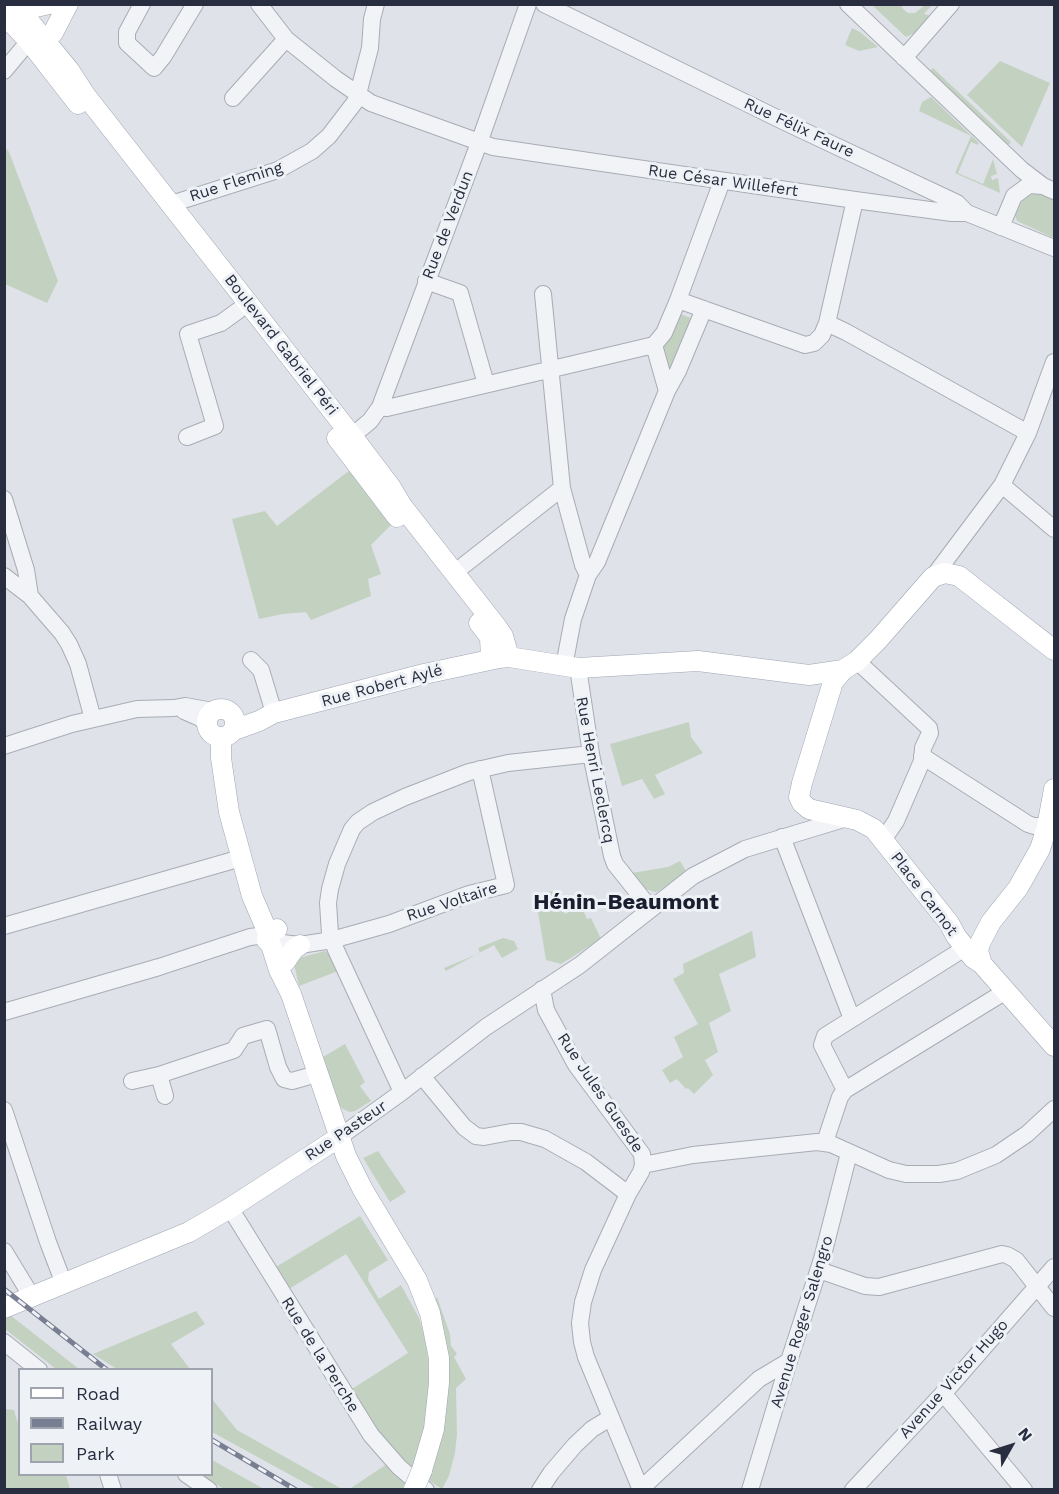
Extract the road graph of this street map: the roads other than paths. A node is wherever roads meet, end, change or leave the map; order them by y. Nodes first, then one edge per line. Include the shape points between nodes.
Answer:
1 (17, 4) edge
2 (49, 4) edge
3 (55, 4) edge
4 (68, 4) edge
5 (142, 4) edge
6 (195, 4) edge
7 (259, 4) edge
8 (376, 4) edge
9 (528, 4) edge
10 (544, 4) edge
11 (848, 4) edge
12 (951, 4) edge
13 (4, 15) edge
14 (36, 37) junction
15 (286, 39) junction
16 (904, 58) junction
17 (4, 70) edge
18 (358, 94) junction
19 (232, 98) dead end
20 (479, 143) junction
21 (1004, 153) junction
22 (722, 181) junction
23 (1049, 189) edge
24 (1014, 196) junction
25 (855, 200) junction
26 (941, 203) junction
27 (171, 204) junction
28 (1002, 227) junction
29 (1054, 248) edge
30 (426, 281) junction
31 (543, 294) dead end
32 (678, 300) junction
33 (704, 309) junction
34 (239, 310) junction
35 (827, 323) junction
36 (654, 345) junction
37 (1054, 362) edge
38 (551, 370) junction
39 (486, 384) junction
40 (667, 391) junction
41 (380, 406) junction
42 (1028, 433) junction
43 (187, 437) dead end
44 (345, 438) junction
45 (1002, 485) junction
46 (562, 488) junction
47 (4, 499) edge
48 (1054, 529) edge
49 (957, 547) junction
50 (454, 573) junction
51 (588, 575) junction
52 (4, 576) edge
53 (959, 576) junction
54 (933, 577) junction
55 (30, 596) junction
56 (1054, 650) edge
57 (500, 658) junction
58 (251, 660) dead end
59 (850, 666) junction
60 (571, 667) junction
61 (809, 675) junction
62 (827, 700) junction
63 (274, 713) junction
64 (93, 719) junction
65 (221, 723) junction
66 (4, 746) edge
67 (591, 754) junction
68 (922, 756) junction
69 (480, 769) junction
70 (1054, 789) edge
71 (847, 818) junction
72 (1051, 826) edge
73 (783, 837) junction
74 (883, 840) junction
75 (241, 858) junction
76 (650, 909) junction
77 (991, 922) junction
78 (949, 923) junction
79 (4, 926) edge
80 (288, 941) junction
81 (965, 948) junction
82 (982, 964) junction
83 (542, 989) junction
84 (1006, 991) junction
85 (4, 1012) edge
86 (852, 1019) junction
87 (1054, 1046) edge
88 (317, 1074) junction
89 (159, 1075) junction
90 (422, 1076) junction
91 (132, 1081) dead end
92 (845, 1090) junction
93 (402, 1092) junction
94 (165, 1096) dead end
95 (1054, 1109) edge
96 (4, 1110) edge
97 (338, 1137) junction
98 (825, 1142) junction
99 (849, 1153) junction
100 (643, 1165) junction
101 (628, 1194) junction
102 (230, 1208) junction
103 (4, 1251) edge
104 (1054, 1267) edge
105 (819, 1270) junction
106 (64, 1284) junction
107 (1038, 1286) junction
108 (32, 1297) junction
109 (9, 1307) edge
110 (1054, 1308) edge
111 (4, 1342) edge
112 (789, 1361) junction
113 (36, 1368) edge
114 (943, 1393) junction
115 (610, 1418) junction
116 (189, 1476) edge
117 (640, 1488) edge
118 (417, 1489) edge
119 (209, 1490) edge
120 (540, 1490) edge
121 (750, 1490) edge
122 (853, 1490) edge
123 (1024, 1490) edge

1 - 2 main road
1 - 14 main road
3 - 14 main road
4 - 14 main road via 53,33
5 - 6 street via 127,32 127,43 154,68
7 - 15 street, Rue César Willefert
8 - 18 street, Rue Fleming
9 - 20 street, Rue de Verdun
10 - 26 street, Rue Félix Faure
11 - 16 street
12 - 16 street
13 - 14 main road
14 - 17 street
14 - 27 main road, Boulevard Gabriel Péri via 69,70
14 - 34 main road, Boulevard Gabriel Péri
15 - 18 street, Rue César Willefert
15 - 19 street
16 - 21 street
18 - 20 street, Rue César Willefert
18 - 27 street, Rue Fleming via 329,136 298,161
20 - 22 street, Rue César Willefert
20 - 30 street, Rue de Verdun
21 - 23 street
21 - 24 street via 1012,172
22 - 25 street, Rue César Willefert
22 - 32 street
23 - 24 street via 1029,185
24 - 28 street
25 - 26 street, Rue César Willefert
25 - 35 street
26 - 28 street, Rue César Willefert via 952,213 967,213
27 - 44 main road, Boulevard Gabriel Péri
28 - 29 street
30 - 39 street via 460,293
30 - 41 street, Rue de Verdun
31 - 38 street
32 - 33 street
32 - 36 street via 664,333
33 - 35 street via 805,345 818,341
33 - 40 street, Rue Henri Leclercq
34 - 43 street via 221,323 188,334 215,426
34 - 44 main road, Boulevard Gabriel Péri
35 - 42 street
36 - 38 street
36 - 40 street
37 - 42 street
38 - 39 street
38 - 46 street
39 - 41 street via 387,408
40 - 51 street, Rue Henri Leclercq
41 - 44 street, Rue de Verdun via 370,422
42 - 45 street
44 - 50 main road, Boulevard Gabriel Péri via 390,486
44 - 57 main road, Boulevard Gabriel Péri via 487,633
45 - 48 street
45 - 49 street
46 - 50 street
46 - 51 street
47 - 55 street
49 - 53 street
49 - 54 street
50 - 57 main road, Boulevard Gabriel Péri via 503,636
51 - 60 street, Rue Henri Leclercq via 573,619
52 - 55 street
53 - 54 main road via 945,573
53 - 56 main road
54 - 59 main road
55 - 64 street via 69,644
57 - 60 main road
57 - 63 main road, Rue Robert Aylé
58 - 63 street via 261,670
59 - 61 main road
59 - 62 main road via 833,682
59 - 68 street via 929,728
60 - 61 main road via 698,662
60 - 67 street, Rue Henri Leclercq
61 - 62 main road via 820,684
62 - 71 main road, Place Carnot via 800,797 809,809
63 - 65 main road, Rue Robert Aylé via 257,710
64 - 65 street, Rue Robert Aylé via 137,709 185,706 198,707
64 - 66 street, Rue Robert Aylé
65 - 75 main road via 226,795
67 - 69 street
67 - 76 street, Rue Henri Leclercq via 612,856
68 - 72 street via 1028,824
68 - 74 street via 896,821
69 - 80 street via 405,796 358,822 337,864 328,918
69 - 80 street, Rue Voltaire via 506,885 469,894 389,924
70 - 72 main road
71 - 73 street, Rue Pasteur
71 - 74 main road, Place Carnot via 866,823
72 - 77 main road via 1018,888
73 - 76 street, Rue Pasteur via 707,867
73 - 86 street
74 - 78 main road, Place Carnot
75 - 79 street
75 - 80 main road via 250,884
76 - 83 street, Rue Pasteur
77 - 78 main road via 967,930
77 - 82 main road via 979,946
78 - 81 main road, Place Carnot
80 - 85 street via 250,937
80 - 88 main road via 279,970 291,994
80 - 93 street
81 - 82 main road, Place Carnot
81 - 86 street
82 - 84 main road, Place Carnot
83 - 90 street, Rue Pasteur
83 - 100 street, Rue Jules Guesde via 546,1010 576,1065 638,1147
84 - 87 main road, Place Carnot
84 - 92 street
86 - 92 street via 822,1041
88 - 89 street via 292,1081 284,1078 267,1029 243,1036 234,1050
88 - 97 main road
89 - 91 street
89 - 94 street
90 - 93 street, Rue Pasteur
90 - 101 street via 476,1136 510,1132 545,1139 578,1157
92 - 98 street
93 - 97 street, Rue Pasteur
95 - 99 street via 1010,1146 957,1170 906,1174
96 - 106 street
97 - 102 main road, Rue Pasteur
97 - 118 main road, bridge via 363,1190 413,1272 430,1313 439,1358 439,1383 434,1429
98 - 99 street
98 - 100 street
99 - 105 street, Avenue Roger Salengro
100 - 101 street
101 - 115 street via 595,1263 580,1313 582,1342
102 - 106 main road, Rue Pasteur via 189,1232
102 - 118 street, Rue de la Perche via 371,1435
103 - 108 street
104 - 107 street, Avenue Victor Hugo
105 - 107 street via 879,1287 1002,1254 1016,1260
105 - 112 street, Avenue Roger Salengro
106 - 108 main road, Rue Pasteur
107 - 110 street
107 - 114 street, Avenue Victor Hugo
108 - 109 main road, Rue Pasteur
111 - 113 street
112 - 117 street via 759,1379
112 - 121 street, Avenue Roger Salengro
114 - 122 street, Avenue Victor Hugo
114 - 123 street
115 - 117 street
115 - 120 street via 575,1445
116 - 119 street

